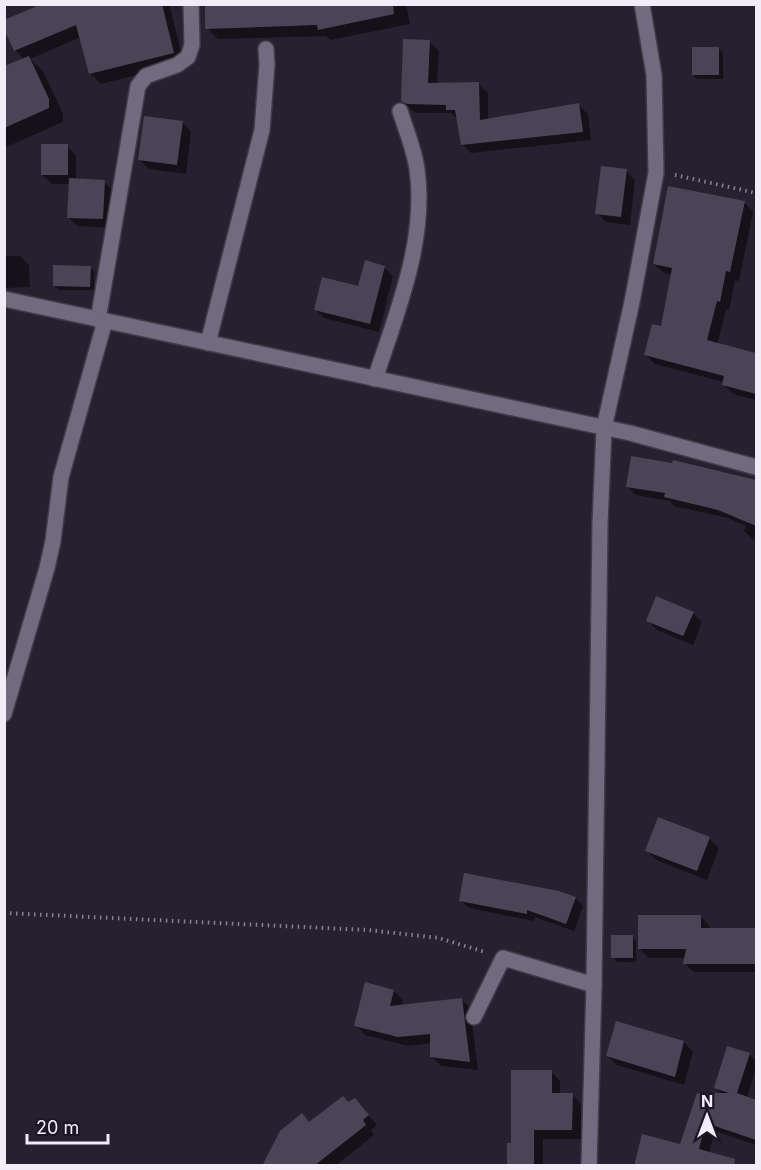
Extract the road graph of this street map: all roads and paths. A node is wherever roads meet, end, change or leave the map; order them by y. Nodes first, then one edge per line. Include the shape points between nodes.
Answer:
1 (191, 4) edge
2 (642, 4) edge
3 (266, 49) dead end
4 (400, 111) dead end
5 (656, 173) junction
6 (756, 193) edge
7 (4, 299) edge
8 (102, 320) junction
9 (208, 343) junction
10 (375, 379) junction
11 (604, 428) junction
12 (756, 467) edge
13 (8, 684) edge
14 (4, 714) edge
15 (4, 913) edge
16 (503, 958) junction
17 (594, 985) junction
18 (474, 1017) dead end
19 (589, 1166) edge

1 - 8 street via 192,45 188,57 146,76 138,86
2 - 5 street via 654,75
3 - 9 street via 262,130
4 - 10 street via 417,170 418,225 405,287
5 - 6 path
5 - 11 street
7 - 8 street
8 - 9 street
8 - 13 street via 60,477 47,568
9 - 10 street
10 - 11 street
11 - 12 street
11 - 17 street
13 - 14 street
15 - 16 path via 368,930 439,938
16 - 17 street
16 - 18 street
17 - 19 street

